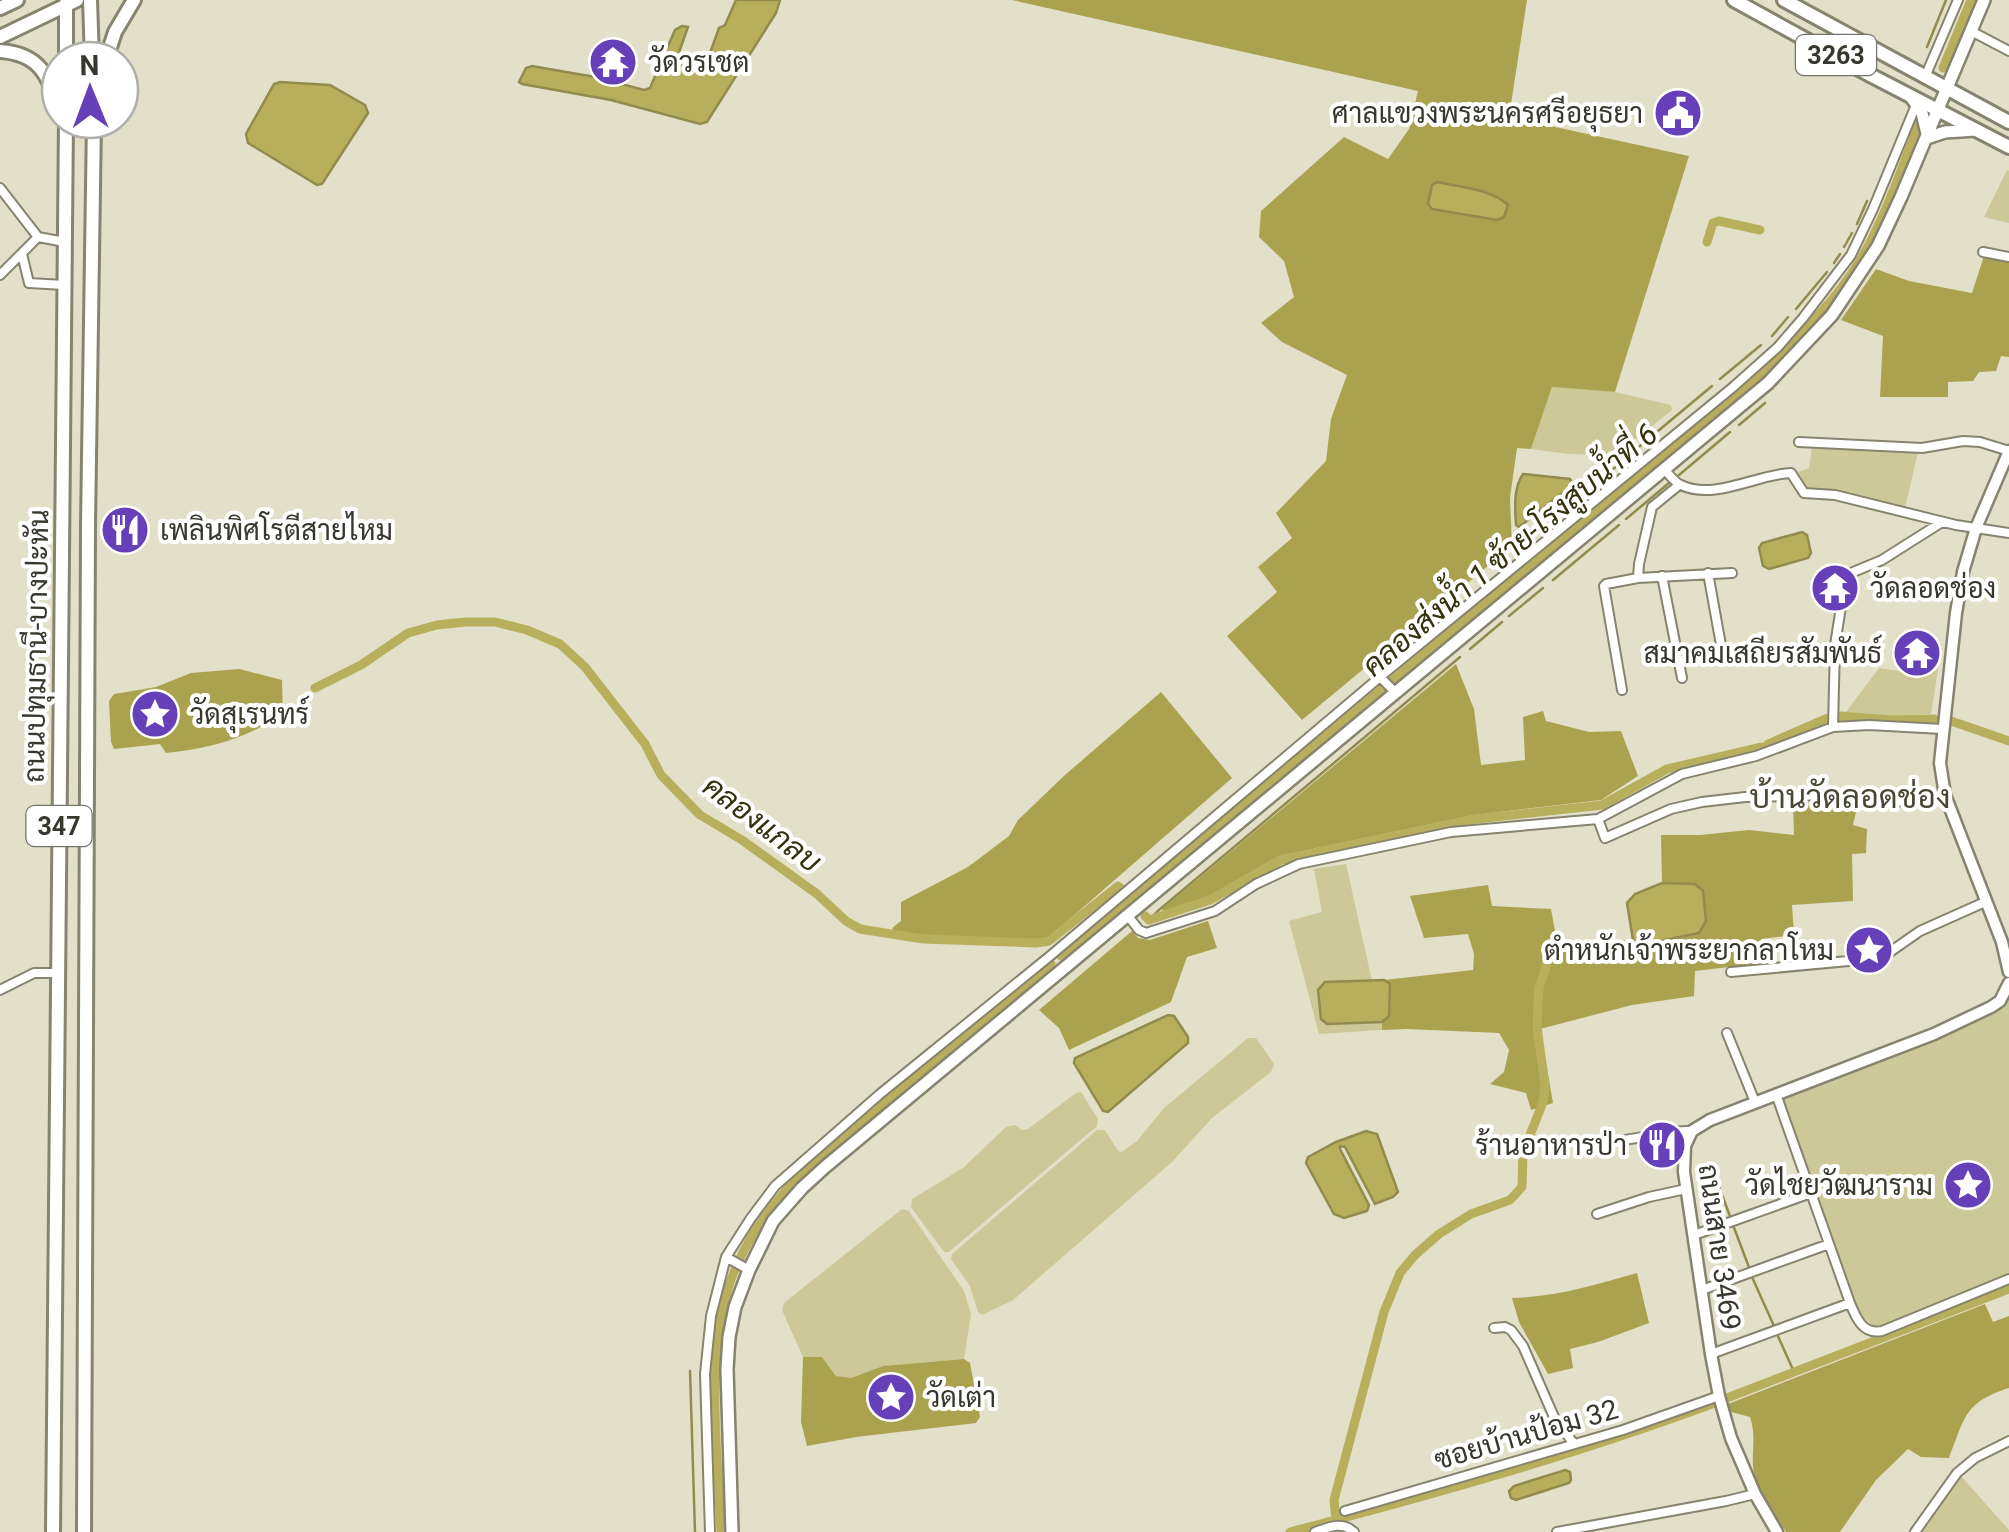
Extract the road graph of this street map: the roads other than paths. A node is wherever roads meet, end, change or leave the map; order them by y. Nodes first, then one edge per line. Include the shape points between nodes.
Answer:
1 (17, 0) edge
2 (90, 0) edge
3 (134, 0) edge
4 (1734, 0) edge
5 (1784, 0) edge
6 (1958, 0) edge
7 (1984, 0) edge
8 (70, 2) edge
9 (0, 8) edge
10 (1971, 31) junction
11 (0, 37) edge
12 (67, 40) edge
13 (91, 40) edge
14 (112, 40) edge
15 (0, 51) edge
16 (2009, 51) edge
17 (40, 69) edge
18 (1925, 77) junction
19 (1947, 88) junction
20 (1913, 100) junction
21 (1938, 110) junction
22 (2009, 122) edge
23 (1976, 130) junction
24 (1927, 138) junction
25 (63, 140) edge
26 (94, 140) edge
27 (2009, 146) edge
28 (0, 188) edge
29 (38, 238) junction
30 (64, 242) junction
31 (1983, 252) dead end
32 (22, 254) junction
33 (2009, 257) edge
34 (1858, 260) junction
35 (0, 276) edge
36 (1843, 281) junction
37 (64, 285) junction
38 (1799, 442) dead end
39 (2009, 451) edge
40 (1650, 470) junction
41 (1680, 485) junction
42 (1942, 522) junction
43 (1976, 528) junction
44 (2009, 533) edge
45 (1708, 573) junction
46 (1732, 573) dead end
47 (1662, 576) junction
48 (1638, 578) junction
49 (1723, 656) dead end
50 (1682, 678) dead end
51 (1388, 685) junction
52 (1622, 690) dead end
53 (1833, 720) junction
54 (1942, 729) junction
55 (1945, 795) junction
56 (1598, 820) junction
57 (1985, 902) junction
58 (1128, 916) junction
59 (1050, 956) junction
60 (1067, 966) junction
61 (1731, 972) dead end
62 (2009, 972) edge
63 (58, 973) junction
64 (2009, 983) edge
65 (0, 990) edge
66 (1727, 1033) dead end
67 (962, 1040) junction
68 (1776, 1094) junction
69 (1755, 1102) junction
70 (1692, 1131) junction
71 (1588, 1140) dead end
72 (1686, 1189) junction
73 (1811, 1193) junction
74 (1596, 1214) dead end
75 (1694, 1235) junction
76 (1829, 1244) junction
77 (738, 1263) junction
78 (2009, 1279) edge
79 (1702, 1290) junction
80 (1850, 1303) junction
81 (1494, 1328) dead end
82 (1711, 1354) junction
83 (1719, 1396) junction
84 (2009, 1441) edge
85 (1574, 1444) junction
86 (1754, 1494) junction
87 (1344, 1511) dead end
88 (1607, 1528) edge
89 (53, 1532) edge
90 (84, 1532) edge
91 (710, 1532) edge
92 (732, 1532) edge
93 (1314, 1532) edge
94 (1354, 1532) edge
95 (1557, 1532) edge
96 (1776, 1532) edge
97 (1914, 1532) edge

1 - 9 main road
2 - 13 main road
3 - 14 main road
4 - 20 main road, 3263
5 - 18 main road, 3263
6 - 18 street
7 - 10 main road
8 - 11 main road
8 - 12 main road
10 - 16 street
10 - 19 main road
15 - 17 main road
18 - 19 main road, 3263
19 - 21 main road
19 - 22 main road, 3263
20 - 21 main road, 3263
20 - 24 main road
20 - 34 street
21 - 23 main road, 3263
21 - 24 main road
23 - 24 main road
23 - 27 main road, 3263
24 - 34 main road via 1890,223
25 - 30 main road, ถนนปทุมธานี-บางปะหัน / 347
26 - 90 main road, ถนนปทุมธานี-บางปะหัน / 347
28 - 29 street
29 - 30 street
29 - 32 street
30 - 37 main road, ถนนปทุมธานี-บางปะหัน / 347
31 - 33 street
32 - 35 street
32 - 37 street via 30,283
34 - 36 main road
34 - 36 street
36 - 40 street
36 - 40 main road via 1814,336 1768,383
37 - 63 main road, ถนนปทุมธานี-บางปะหัน / 347
38 - 39 street via 1922,448 1962,441
39 - 43 street
40 - 41 street
40 - 51 main road
40 - 51 street
41 - 42 street via 1726,488 1791,473 1804,494 1835,495
41 - 48 street via 1652,507
42 - 43 street
42 - 53 street via 1846,575
43 - 44 street
43 - 54 street via 1958,598
45 - 46 street
45 - 47 street
45 - 49 street
47 - 48 street
47 - 50 street
48 - 52 street via 1604,586
51 - 58 main road
51 - 59 street
53 - 54 street
53 - 56 street via 1768,752 1682,774
54 - 55 street
55 - 56 street via 1702,802 1605,838
55 - 57 street
56 - 58 street via 1451,832 1299,864 1215,911 1146,933
57 - 61 street via 1870,959
57 - 62 street
58 - 60 main road
59 - 60 street
59 - 67 street
60 - 67 main road
63 - 65 street via 34,973
63 - 89 main road, ถนนปทุมธานี-บางปะหัน / 347
64 - 68 street, ถนนสาย 3469 via 1991,1007
66 - 69 street
67 - 77 main road via 802,1188
67 - 77 street via 880,1094 787,1173 750,1218
68 - 69 street, ถนนสาย 3469
68 - 73 street
69 - 70 street, ถนนสาย 3469
70 - 71 street
70 - 72 street, ถนนสาย 3469 via 1684,1146
72 - 74 street
72 - 75 street, ถนนสาย 3469
73 - 75 street
73 - 76 street
75 - 79 street, ถนนสาย 3469
76 - 79 street
76 - 80 street
77 - 91 street via 711,1316 705,1374
77 - 92 main road via 726,1369
78 - 80 street via 1875,1332 1857,1321
79 - 82 street, ถนนสาย 3469
80 - 82 street
81 - 85 street via 1505,1326 1523,1346 1554,1417
82 - 83 street, ถนนสาย 3469
83 - 85 street, ซอยบ้านป้อม 32
83 - 86 street, ถนนสาย 3469
84 - 97 street via 1957,1473
85 - 87 street, ซอยบ้านป้อม 32
86 - 88 street
86 - 96 street, ถนนสาย 3469
88 - 95 street
93 - 94 street via 1337,1525

